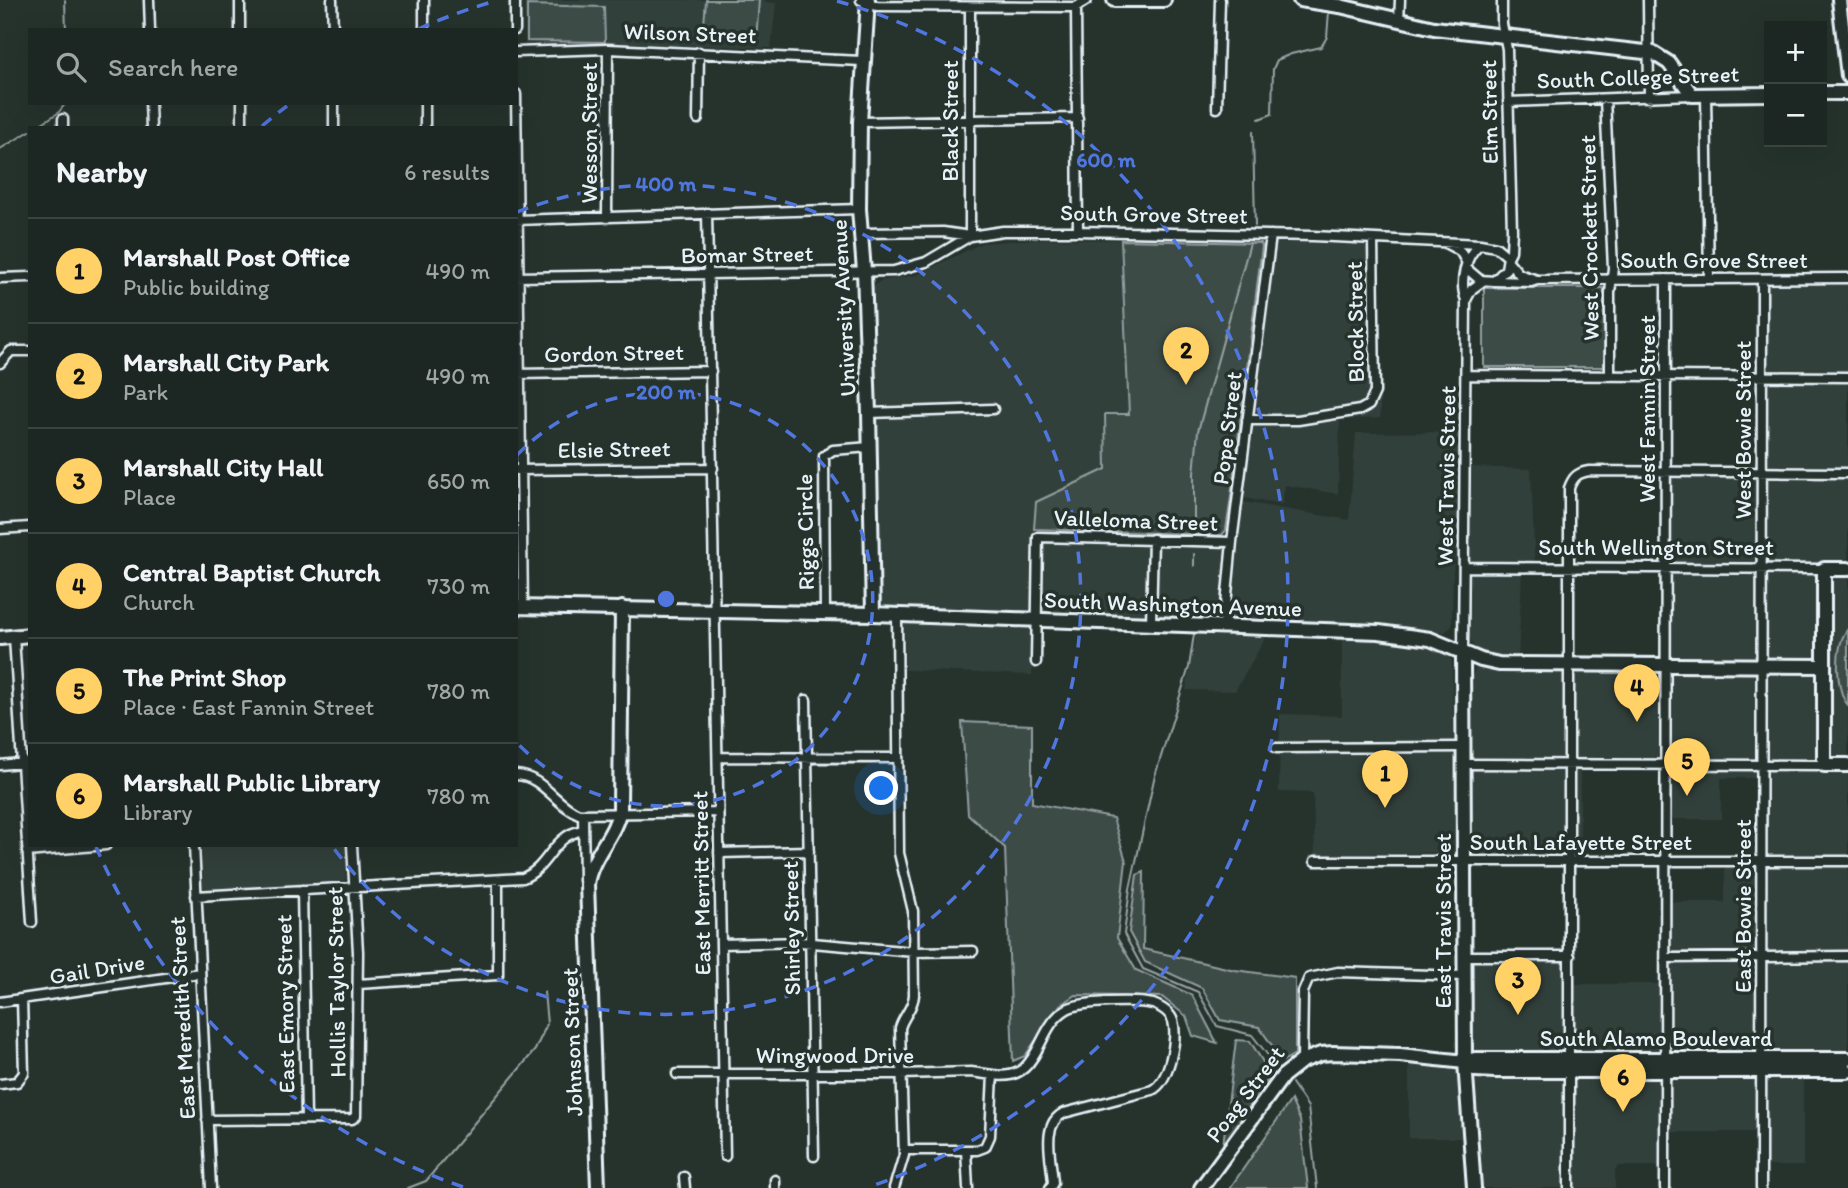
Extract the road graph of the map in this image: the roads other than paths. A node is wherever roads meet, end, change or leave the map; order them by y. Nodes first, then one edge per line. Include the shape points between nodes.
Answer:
1 (149, 0) edge
2 (240, 0) edge
3 (332, 0) edge
4 (424, 0) edge
5 (515, 0) edge
6 (1087, 0) edge
7 (1114, 0) edge
8 (1131, 0) edge
9 (1164, 0) edge
10 (1220, 0) edge
11 (1300, 0) edge
12 (1400, 0) edge
13 (1502, 0) edge
14 (1648, 0) edge
15 (1839, 0) edge
16 (866, 1) edge
17 (1321, 1) edge
18 (970, 7) junction
19 (1076, 7) junction
20 (1399, 21) junction
21 (150, 28) edge
22 (240, 28) edge
23 (333, 28) edge
24 (424, 28) edge
25 (516, 28) edge
26 (1505, 37) junction
27 (608, 49) junction
28 (518, 52) edge
29 (699, 52) junction
30 (1649, 52) junction
31 (862, 61) junction
32 (1848, 76) edge
33 (1827, 93) edge
34 (1848, 93) edge
35 (1764, 94) edge
36 (1692, 95) junction
37 (1706, 95) junction
38 (1650, 98) junction
39 (1605, 99) junction
40 (1508, 102) junction
41 (150, 105) edge
42 (242, 105) edge
43 (334, 105) edge
44 (425, 105) edge
45 (516, 105) edge
46 (1217, 108) dead end
47 (1078, 118) junction
48 (698, 119) dead end
49 (969, 121) junction
50 (860, 122) junction
51 (150, 126) edge
52 (242, 126) edge
53 (334, 126) edge
54 (425, 126) edge
55 (516, 126) edge
56 (859, 209) junction
57 (707, 213) junction
58 (607, 218) junction
59 (518, 220) edge
60 (1510, 225) junction
61 (1078, 231) junction
62 (861, 233) junction
63 (1271, 235) junction
64 (970, 236) junction
65 (1373, 239) junction
66 (1447, 244) junction
67 (1480, 244) junction
68 (1492, 245) junction
69 (1508, 260) junction
70 (1467, 266) junction
71 (864, 271) junction
72 (710, 274) junction
73 (518, 276) edge
74 (28, 277) edge
75 (0, 278) edge
76 (1848, 278) edge
77 (1612, 279) junction
78 (1666, 279) junction
79 (1709, 279) junction
80 (1762, 279) junction
81 (1537, 280) junction
82 (1483, 281) junction
83 (1494, 281) junction
84 (1466, 300) junction
85 (28, 351) edge
86 (0, 363) edge
87 (711, 371) junction
88 (518, 374) edge
89 (1466, 375) junction
90 (1610, 376) junction
91 (1667, 376) junction
92 (1762, 377) junction
93 (1848, 377) edge
94 (993, 410) dead end
95 (869, 413) junction
96 (1247, 420) junction
97 (870, 447) junction
98 (713, 468) junction
99 (519, 469) edge
100 (1667, 471) junction
101 (1763, 472) junction
102 (1848, 473) edge
103 (28, 527) edge
104 (0, 529) edge
105 (1153, 539) junction
106 (1232, 542) junction
107 (1464, 567) junction
108 (1571, 568) junction
109 (1667, 568) junction
110 (1763, 569) junction
111 (1825, 569) junction
112 (1848, 569) edge
113 (520, 607) edge
114 (622, 608) junction
115 (715, 610) junction
116 (825, 614) junction
117 (873, 614) junction
118 (897, 615) junction
119 (1037, 621) junction
120 (1151, 624) junction
121 (1224, 626) junction
122 (28, 635) edge
123 (14, 637) junction
124 (0, 638) edge
125 (1463, 653) junction
126 (1036, 662) dead end
127 (1570, 665) junction
128 (1667, 666) junction
129 (1763, 666) junction
130 (1824, 666) junction
131 (806, 701) dead end
132 (1463, 747) junction
133 (1276, 748) dead end
134 (807, 756) junction
135 (718, 757) junction
136 (897, 758) junction
137 (26, 762) edge
138 (1463, 764) junction
139 (1571, 764) junction
140 (1667, 764) junction
141 (1762, 764) junction
142 (0, 765) edge
143 (1824, 765) junction
144 (1848, 765) edge
145 (518, 775) edge
146 (718, 812) junction
147 (583, 814) junction
148 (620, 814) junction
149 (583, 830) junction
150 (83, 847) edge
151 (194, 847) edge
152 (352, 847) edge
153 (809, 850) junction
154 (27, 852) junction
155 (719, 853) junction
156 (1315, 861) dead end
157 (1464, 861) junction
158 (1570, 861) junction
159 (1667, 861) junction
160 (1762, 861) junction
161 (1848, 861) edge
162 (498, 880) junction
163 (354, 888) junction
164 (302, 890) junction
165 (587, 894) junction
166 (196, 897) junction
167 (32, 922) dead end
168 (721, 944) junction
169 (811, 944) junction
170 (973, 951) dead end
171 (914, 952) junction
172 (1464, 956) junction
173 (1570, 956) junction
174 (1848, 956) edge
175 (1762, 957) junction
176 (1666, 958) junction
177 (200, 973) junction
178 (1464, 976) junction
179 (358, 984) junction
180 (22, 999) junction
181 (0, 1002) edge
182 (1848, 1059) edge
183 (1302, 1060) junction
184 (1465, 1062) junction
185 (1570, 1065) junction
186 (1666, 1065) junction
187 (1762, 1065) junction
188 (1848, 1071) edge
189 (677, 1074) dead end
190 (723, 1074) junction
191 (901, 1074) junction
192 (813, 1075) junction
193 (993, 1075) junction
194 (0, 1084) edge
195 (306, 1118) junction
196 (206, 1120) junction
197 (904, 1150) junction
198 (966, 1150) junction
199 (725, 1156) dead end
200 (814, 1156) dead end
201 (684, 1177) dead end
202 (211, 1188) edge
203 (598, 1188) edge
204 (685, 1188) edge
205 (894, 1188) edge
206 (968, 1188) edge
207 (1050, 1188) edge
208 (1201, 1188) edge
209 (1474, 1188) edge
210 (1569, 1188) edge
211 (1665, 1188) edge
212 (1761, 1188) edge

1 - 21 street
2 - 22 street
3 - 23 street
4 - 24 street
5 - 25 street
6 - 19 street
7 - 8 street
8 - 9 street
10 - 46 street
11 - 17 street
12 - 20 street
13 - 26 street, Elm Street
14 - 30 street
15 - 32 street
16 - 18 street via 877,6
16 - 31 street, University Avenue
17 - 20 street
18 - 19 street
18 - 49 street, Black Street
19 - 47 street
20 - 26 street
26 - 30 street
26 - 40 street, Elm Street
27 - 28 street, Wilson Street
27 - 29 street, Wilson Street
27 - 58 street, Wesson Street
29 - 31 street, Wilson Street
29 - 48 street
30 - 36 street via 1669,63
30 - 38 street
31 - 50 street, University Avenue
33 - 34 street
35 - 37 street, South College Street
36 - 37 street, South College Street
36 - 38 street, South College Street
37 - 79 street
38 - 39 street, South College Street
39 - 40 street, South College Street
39 - 77 street, West Crockett Street
40 - 60 street, Elm Street
41 - 51 street
42 - 52 street
43 - 53 street
44 - 54 street
45 - 55 street
47 - 49 street
47 - 61 street
49 - 50 street
49 - 64 street, Black Street
50 - 56 street, University Avenue
56 - 57 street
56 - 62 street, University Avenue
57 - 58 street
57 - 72 street, East Merritt Street
58 - 59 street
60 - 68 street via 1505,241
60 - 69 street, Elm Street
61 - 63 street, South Grove Street
61 - 64 street, South Grove Street
62 - 64 street, South Grove Street
62 - 71 street, University Avenue
63 - 65 street, South Grove Street
63 - 96 street, Pope Street
64 - 71 street, Bomar Street via 912,267
65 - 66 street, South Grove Street
65 - 96 street, Block Street via 1372,401 1360,410 1306,419
66 - 67 street, South Grove Street
66 - 70 street via 1460,251
67 - 68 street
67 - 70 street
68 - 69 street
69 - 81 street via 1519,274
69 - 83 street
70 - 82 street
70 - 84 street, West Travis Street
71 - 72 street, Bomar Street
71 - 95 street, University Avenue
72 - 73 street, Bomar Street
72 - 87 street, East Merritt Street
73 - 88 street
74 - 75 street
76 - 80 street, South Grove Street
77 - 78 street, South Grove Street
77 - 81 street, South Grove Street
77 - 90 street, West Crockett Street
78 - 79 street, South Grove Street
78 - 91 street, West Fannin Street
79 - 80 street, South Grove Street
80 - 92 street, West Bowie Street
81 - 83 street, South Grove Street
82 - 83 street
82 - 84 street
84 - 89 street, West Travis Street
85 - 86 street via 11,351
87 - 88 street, Gordon Street
87 - 98 street, East Merritt Street
88 - 99 street
89 - 90 street
89 - 107 street, West Travis Street
90 - 91 street
91 - 92 street
91 - 100 street, West Fannin Street
92 - 93 street
92 - 101 street, West Bowie Street
94 - 95 street
95 - 97 street, University Avenue
96 - 106 street, Pope Street
97 - 116 street, Riggs Circle via 833,450 824,456
97 - 117 street, University Avenue
98 - 99 street, Elsie Street
98 - 115 street, East Merritt Street
99 - 113 street
100 - 101 street
100 - 108 street via 1589,471 1573,479 1568,498
100 - 109 street, West Fannin Street
101 - 102 street
101 - 110 street, West Bowie Street
103 - 104 street
105 - 106 street, Valleloma Street
105 - 119 street, Valleloma Street via 1038,537
105 - 120 street
106 - 121 street, Pope Street
107 - 108 street, South Wellington Street
107 - 125 street, West Travis Street
108 - 109 street, South Wellington Street
108 - 127 street
109 - 110 street, South Wellington Street
109 - 128 street, West Fannin Street
110 - 111 street, South Wellington Street
110 - 129 street, West Bowie Street
111 - 112 street, South Wellington Street
111 - 130 street
113 - 114 street, South Washington Avenue
114 - 115 street, South Washington Avenue
114 - 148 street, Johnson Street
115 - 116 street, South Washington Avenue
115 - 135 street, East Merritt Street
116 - 117 street, South Washington Avenue
117 - 118 street, South Washington Avenue
118 - 119 street, South Washington Avenue
118 - 136 street
119 - 120 street, South Washington Avenue
119 - 126 street
120 - 121 street, South Washington Avenue
121 - 125 street, South Washington Avenue via 1396,633 1430,639
122 - 123 street
123 - 124 street
123 - 137 street
125 - 127 street, South Washington Avenue via 1499,664
125 - 132 street, East Travis Street
127 - 128 street, South Washington Avenue
127 - 139 street
128 - 129 street, South Washington Avenue
128 - 140 street, West Fannin Street
129 - 130 street, South Washington Avenue
129 - 141 street, East Bowie Street
130 - 143 street
131 - 134 street, Shirley Street
132 - 133 street
132 - 138 street, East Travis Street
134 - 135 street
134 - 136 street
134 - 153 street, Shirley Street
135 - 146 street, East Merritt Street
136 - 171 street via 899,853 912,905
137 - 142 street
137 - 154 street
138 - 139 street
138 - 157 street, East Travis Street
139 - 140 street
139 - 158 street
140 - 141 street
140 - 159 street, West Fannin Street
141 - 143 street
141 - 160 street, East Bowie Street
143 - 144 street
145 - 147 street via 533,778 567,808
146 - 148 street
146 - 155 street, East Merritt Street
147 - 148 street
147 - 149 street, Johnson Street
148 - 165 street, Johnson Street via 592,865
149 - 162 street via 561,839 532,874
149 - 165 street, Johnson Street
150 - 154 street
151 - 166 street, East Meredith Street
152 - 163 street, Hollis Taylor Street
153 - 155 street
153 - 169 street, Shirley Street
154 - 167 street
155 - 168 street, East Merritt Street
156 - 157 street, South Lafayette Street
157 - 158 street, South Lafayette Street
157 - 172 street, East Travis Street
158 - 159 street, South Lafayette Street
158 - 173 street
159 - 160 street, South Lafayette Street
159 - 176 street, West Fannin Street
160 - 161 street, South Lafayette Street
160 - 175 street, East Bowie Street
162 - 163 street
162 - 179 street via 498,975
163 - 164 street
163 - 179 street, Hollis Taylor Street
164 - 166 street
164 - 195 street, East Emory Street
165 - 203 street, Johnson Street
166 - 177 street, East Meredith Street
168 - 169 street
168 - 190 street, East Merritt Street
169 - 171 street
169 - 192 street, Shirley Street
170 - 171 street
171 - 191 street via 914,1001 900,1028
172 - 173 street
172 - 178 street, East Travis Street
173 - 185 street
174 - 175 street
175 - 176 street
175 - 187 street, East Bowie Street
176 - 186 street, West Fannin Street
177 - 180 street, Gail Drive
177 - 196 street, East Meredith Street
178 - 183 street, Poag Street via 1338,972 1308,978 1303,992
178 - 184 street, East Travis Street
179 - 195 street, Hollis Taylor Street via 355,1118
180 - 181 street, Gail Drive
180 - 194 street via 24,1073 17,1082
182 - 187 street, South Alamo Boulevard
183 - 184 street, South Alamo Boulevard via 1333,1054
183 - 208 street, Poag Street via 1283,1076
184 - 185 street, South Alamo Boulevard
184 - 209 street, East Travis Street
185 - 186 street, South Alamo Boulevard
185 - 210 street
186 - 187 street, South Alamo Boulevard
186 - 211 street, West Fannin Street
187 - 188 street, South Alamo Boulevard
187 - 212 street, East Bowie Street
189 - 190 street, Wingwood Drive
190 - 192 street, Wingwood Drive
190 - 199 street, East Merritt Street
191 - 192 street, Wingwood Drive
191 - 193 street, Wingwood Drive
191 - 197 street
192 - 200 street, Shirley Street
193 - 198 street via 990,1140 982,1149
193 - 207 street, Wingwood Drive via 1022,1072 1057,1018 1075,1005 1144,1003 1160,1007 1171,1017 1170,1060 1160,1085 1064,1113 1052,1122
195 - 196 street
196 - 202 street, East Meredith Street
197 - 198 street
197 - 205 street
198 - 206 street
201 - 204 street

